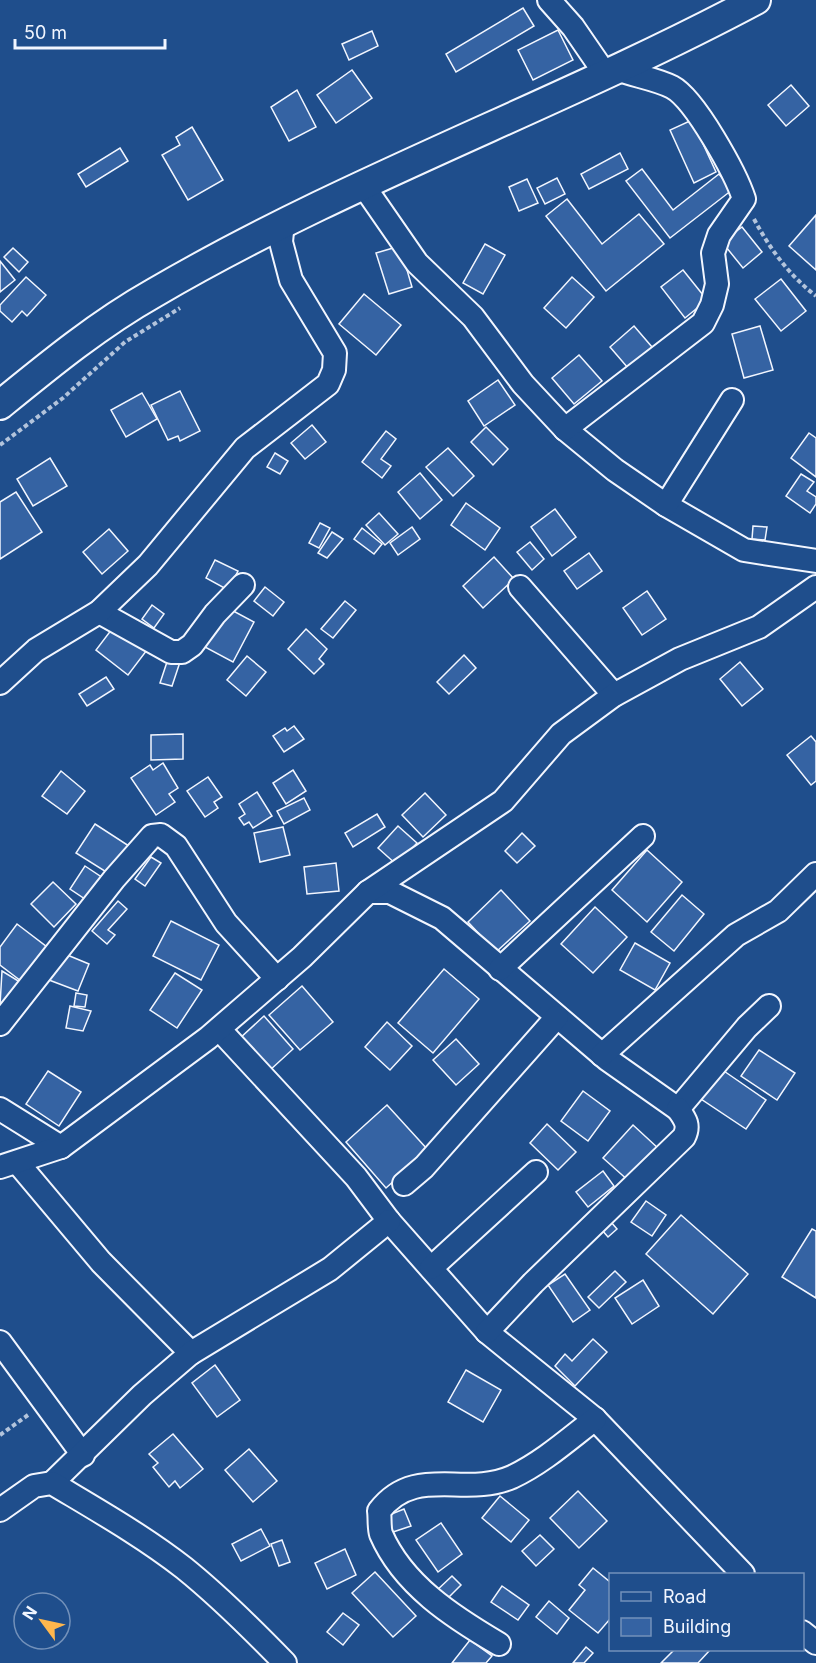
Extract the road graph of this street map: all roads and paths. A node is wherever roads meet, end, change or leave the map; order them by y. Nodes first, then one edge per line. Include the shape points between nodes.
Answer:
1 (549, 0) edge
2 (756, 0) edge
3 (613, 73) junction
4 (363, 185) junction
5 (744, 199) junction
6 (283, 222) junction
7 (816, 296) edge
8 (182, 307) dead end
9 (732, 400) dead end
10 (0, 405) edge
11 (565, 429) junction
12 (0, 445) edge
13 (666, 505) junction
14 (816, 561) edge
15 (243, 585) dead end
16 (520, 587) dead end
17 (816, 587) edge
18 (99, 612) junction
19 (0, 683) edge
20 (614, 695) junction
21 (643, 836) dead end
22 (816, 874) edge
23 (368, 892) junction
24 (500, 969) junction
25 (277, 979) junction
26 (769, 1006) dead end
27 (557, 1017) junction
28 (0, 1024) edge
29 (219, 1029) junction
30 (602, 1055) junction
31 (0, 1109) edge
32 (678, 1109) junction
33 (61, 1147) junction
34 (8, 1165) edge
35 (536, 1172) dead end
36 (404, 1184) dead end
37 (389, 1221) junction
38 (431, 1268) junction
39 (487, 1332) junction
40 (0, 1342) edge
41 (191, 1353) junction
42 (43, 1404) junction
43 (595, 1419) junction
44 (0, 1435) edge
45 (83, 1455) junction
46 (52, 1483) junction
47 (0, 1510) edge
48 (741, 1573) edge
49 (804, 1634) edge
50 (816, 1643) edge
51 (499, 1644) dead end
52 (285, 1663) edge

1 - 3 street
2 - 3 main road
3 - 4 main road
3 - 5 street via 672,87 681,94 723,157
4 - 6 main road
4 - 11 street via 417,263 473,317 523,384
5 - 7 path via 768,245
5 - 11 street via 719,235 713,253 717,284 703,323
6 - 10 main road via 152,294 66,352
6 - 18 street via 281,242 291,280 335,353 328,384 245,448 148,565
8 - 12 path via 125,342 63,398
9 - 13 street
11 - 13 street
13 - 14 street via 744,550
15 - 18 street via 182,652 171,652
16 - 20 street
17 - 20 street via 759,627 680,659
18 - 19 street via 36,650
20 - 23 street via 561,734 503,801
21 - 24 street
22 - 30 street via 778,911 736,935
23 - 24 street via 390,892 442,918
23 - 25 street
24 - 27 street
25 - 28 street via 226,923 176,846 161,835 152,836
25 - 29 street
26 - 32 street
27 - 30 street
27 - 36 street via 424,1167
29 - 33 street
29 - 37 street via 356,1177
30 - 32 street
31 - 33 street
32 - 39 street via 687,1122 684,1137
33 - 34 street
34 - 41 street
35 - 38 street
37 - 38 street
37 - 41 street via 330,1269
38 - 39 street
39 - 43 street
40 - 42 street
41 - 45 street via 142,1395
42 - 44 path
42 - 45 street
43 - 48 street
43 - 51 street via 513,1477 473,1487 416,1485 390,1497 379,1511 381,1533 406,1573 436,1604
45 - 46 street
46 - 47 street via 34,1486
46 - 52 street via 124,1526 183,1568
49 - 50 street

